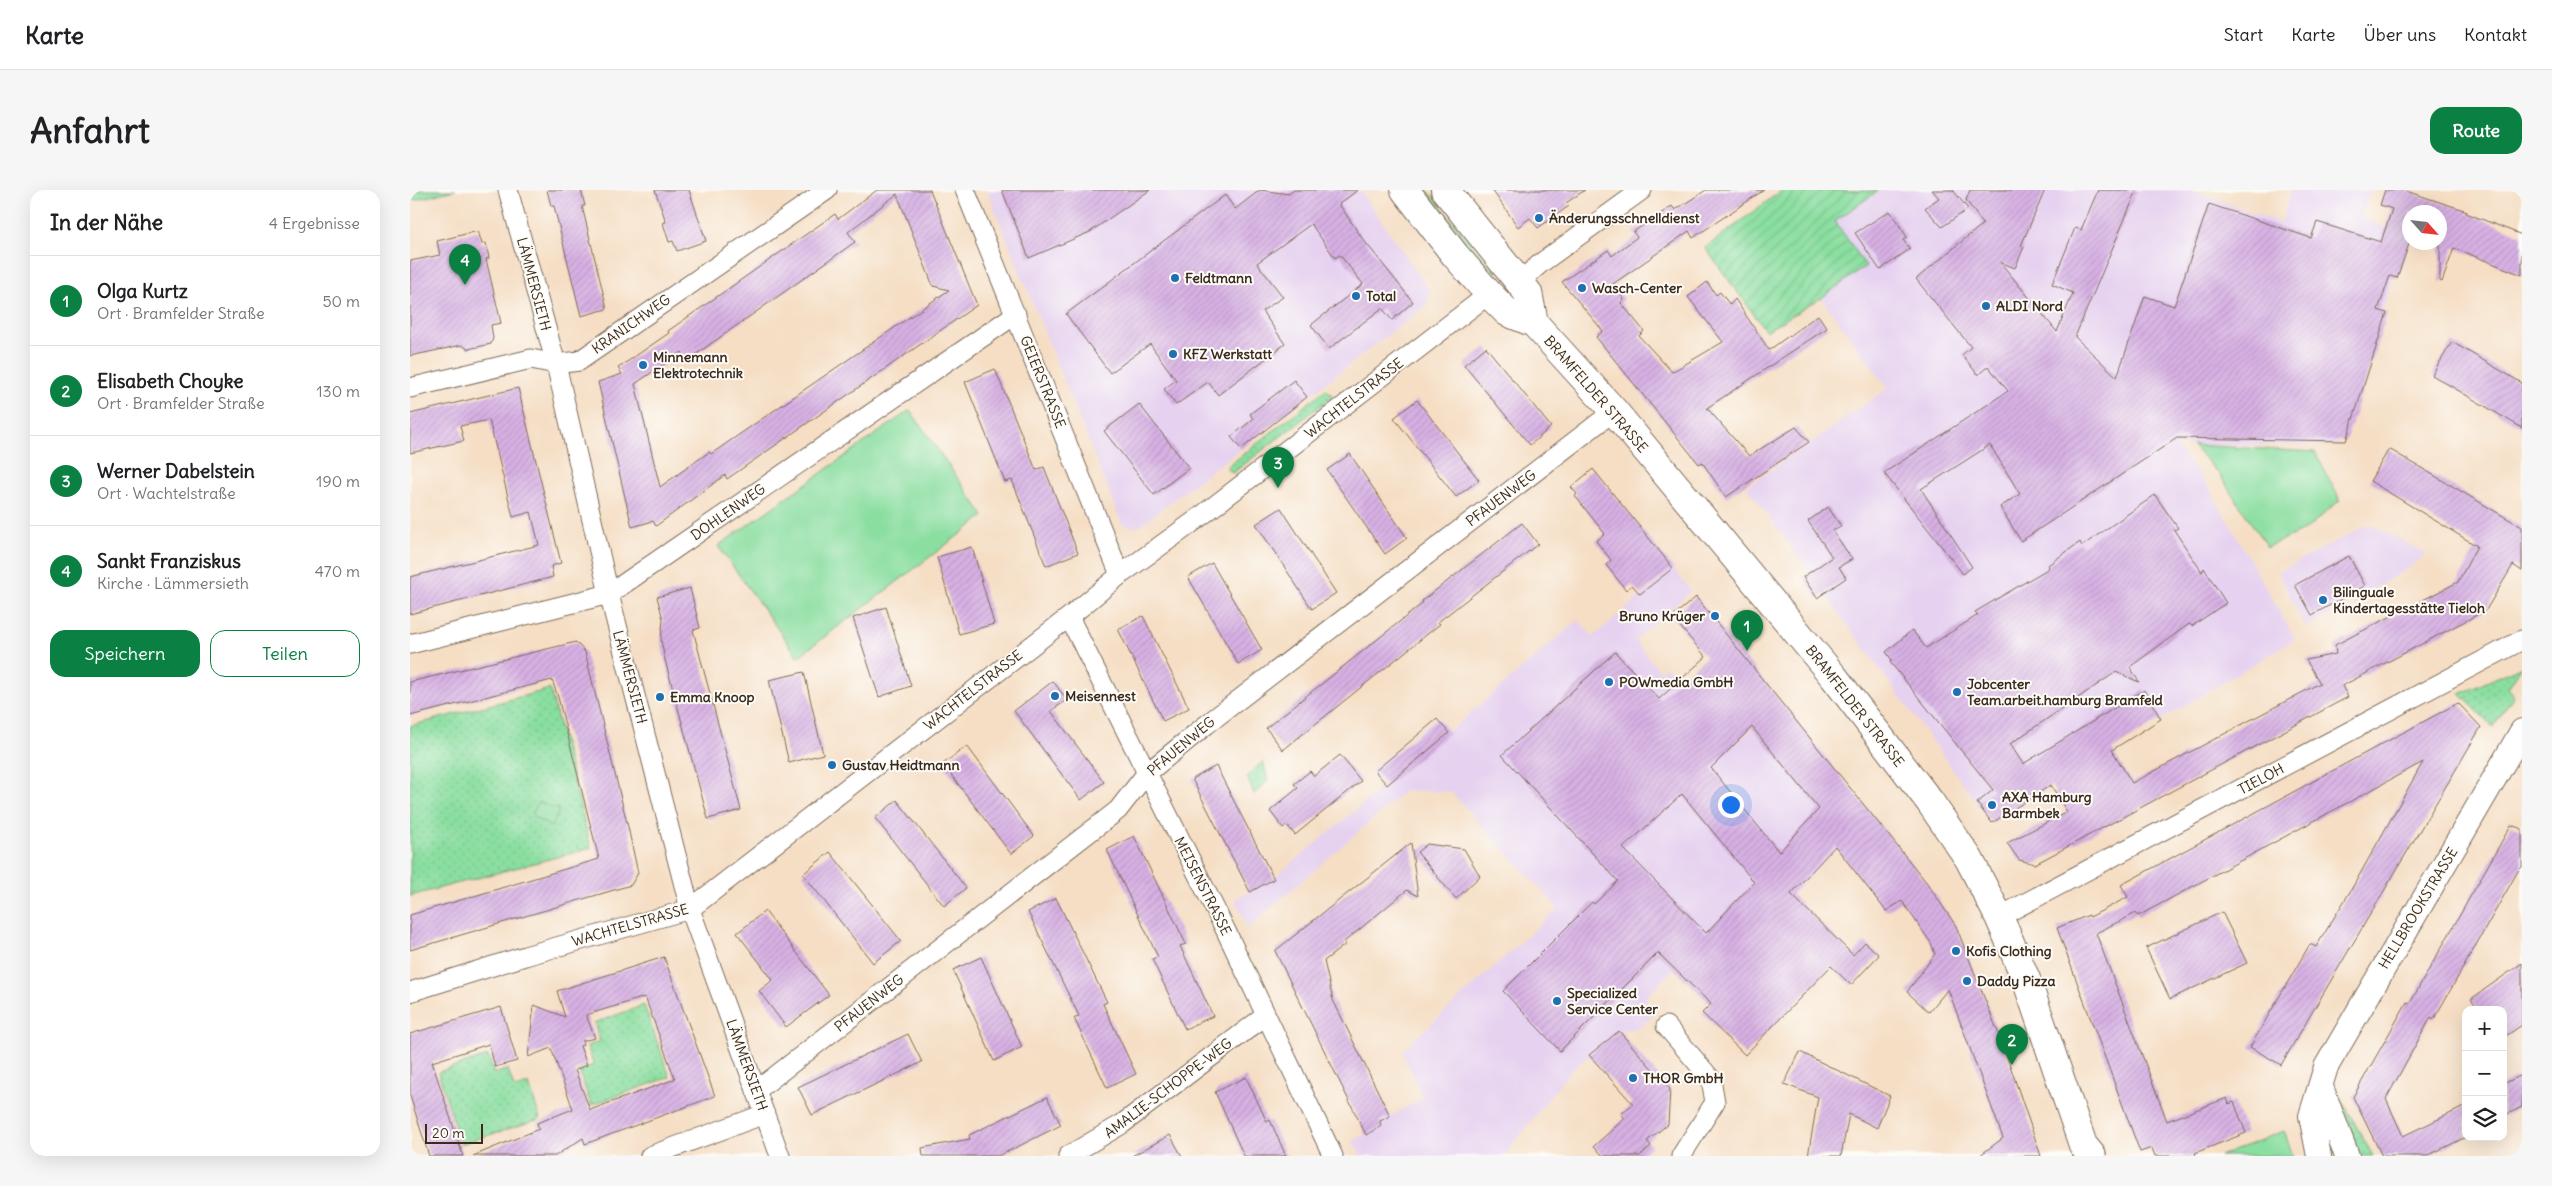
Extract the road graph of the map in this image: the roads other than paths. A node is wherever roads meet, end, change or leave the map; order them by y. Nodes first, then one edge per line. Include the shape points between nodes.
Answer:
1 (508, 190) edge
2 (827, 190) edge
3 (965, 190) edge
4 (1405, 190) edge
5 (1445, 190) edge
6 (1642, 190) edge
7 (1520, 281) junction
8 (1489, 294) junction
9 (1016, 314) junction
10 (1534, 323) junction
11 (556, 364) junction
12 (410, 388) edge
13 (1614, 411) junction
14 (1120, 575) junction
15 (608, 594) junction
16 (1069, 617) junction
17 (2522, 640) edge
18 (410, 644) edge
19 (2522, 731) edge
20 (1146, 774) junction
21 (690, 909) junction
22 (1999, 917) junction
23 (410, 992) edge
24 (1265, 1016) junction
25 (1666, 1026) dead end
26 (2321, 1087) junction
27 (756, 1091) junction
28 (765, 1114) junction
29 (2086, 1152) edge
30 (650, 1156) edge
31 (780, 1156) edge
32 (1068, 1156) edge
33 (1333, 1156) edge
34 (1681, 1156) edge
35 (2319, 1156) edge
36 (2346, 1156) edge

1 - 11 street, LÄMMERSIETH
2 - 11 street, KRANICHWEG via 579,361
3 - 9 street, GEIERSTRASSE
4 - 8 main road, BRAMFELDER STRASSE
5 - 7 main road, BRAMFELDER STRASSE
6 - 7 street
7 - 10 main road, BRAMFELDER STRASSE via 1528,294
8 - 10 main road, BRAMFELDER STRASSE via 1506,312
8 - 14 street, WACHTELSTRASSE
9 - 14 street, GEIERSTRASSE
9 - 15 street, DOHLENWEG
10 - 13 main road, BRAMFELDER STRASSE
11 - 12 street, KRANICHWEG via 531,359
11 - 15 street, LÄMMERSIETH
13 - 20 street, PFAUENWEG via 1277,668
13 - 22 main road, BRAMFELDER STRASSE via 1834,677 1930,802 1969,859
14 - 16 street, WACHTELSTRASSE
15 - 18 street, DOHLENWEG
15 - 21 street, LÄMMERSIETH
16 - 20 street, MEISENSTRASSE
16 - 21 street, WACHTELSTRASSE
17 - 22 street, TIELOH
19 - 26 street, HELLBROOKSTRASSE via 2334,1052
20 - 24 street, MEISENSTRASSE via 1226,931
20 - 27 street, PFAUENWEG via 1118,810
21 - 23 street, WACHTELSTRASSE
21 - 27 street, LÄMMERSIETH
22 - 29 main road, BRAMFELDER STRASSE via 2026,979
24 - 32 street, AMALIE-SCHOPPE-WEG via 1122,1124
24 - 33 street, MEISENSTRASSE
25 - 34 street via 1711,1079 1715,1102
26 - 35 street, HELLBROOKSTRASSE via 2311,1116
26 - 36 street
27 - 28 street, LÄMMERSIETH
28 - 30 street
28 - 31 street, LÄMMERSIETH

